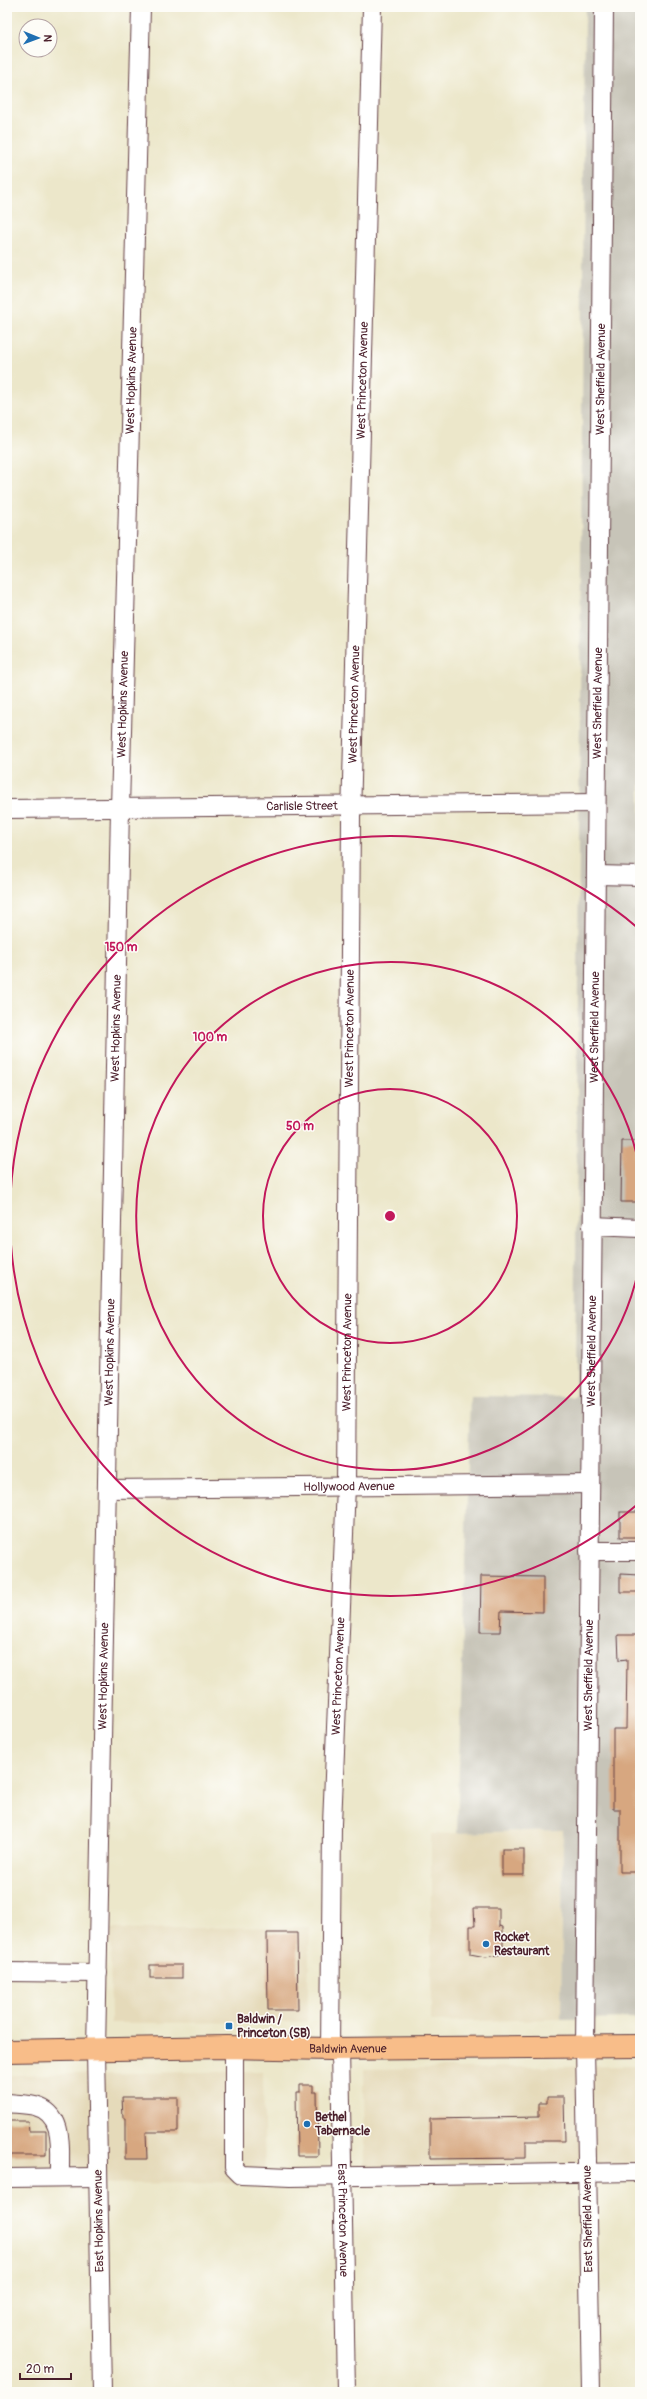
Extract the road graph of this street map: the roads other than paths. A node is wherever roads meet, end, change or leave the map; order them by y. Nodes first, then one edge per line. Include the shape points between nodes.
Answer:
1 (141, 7) edge
2 (372, 7) edge
3 (604, 7) edge
4 (596, 803) junction
5 (352, 806) junction
6 (120, 808) junction
7 (7, 809) edge
8 (596, 875) junction
9 (640, 876) edge
10 (592, 1226) junction
11 (640, 1228) edge
12 (590, 1484) junction
13 (346, 1486) junction
14 (107, 1489) junction
15 (589, 1551) junction
16 (640, 1551) edge
17 (7, 1972) edge
18 (98, 1973) junction
19 (585, 2046) junction
20 (640, 2046) edge
21 (234, 2047) junction
22 (335, 2049) junction
23 (96, 2050) junction
24 (7, 2051) edge
25 (7, 2103) edge
26 (640, 2172) edge
27 (587, 2173) junction
28 (342, 2176) junction
29 (60, 2177) junction
30 (98, 2177) junction
31 (7, 2178) edge
32 (102, 2392) edge
33 (346, 2392) edge
34 (591, 2392) edge

1 - 6 street, West Hopkins Avenue
2 - 5 street, West Princeton Avenue
3 - 4 street, West Sheffield Avenue
4 - 5 street, Carlisle Street
4 - 8 street, West Sheffield Avenue
5 - 6 street, Carlisle Street
5 - 13 street, West Princeton Avenue
6 - 7 street, Carlisle Street
6 - 14 street, West Hopkins Avenue
8 - 9 street
8 - 10 street, West Sheffield Avenue
10 - 11 street
10 - 12 street, West Sheffield Avenue
12 - 13 street, Hollywood Avenue
12 - 15 street, West Sheffield Avenue
13 - 14 street, Hollywood Avenue
13 - 22 street, West Princeton Avenue via 332,1824
14 - 18 street, West Hopkins Avenue
15 - 16 street
15 - 19 street, West Sheffield Avenue
17 - 18 street
18 - 23 street, West Hopkins Avenue
19 - 20 main road, Baldwin Avenue
19 - 22 main road, Baldwin Avenue
19 - 27 street, East Sheffield Avenue
21 - 22 main road, Baldwin Avenue
21 - 23 main road, Baldwin Avenue
21 - 28 street via 236,2173 290,2177
22 - 28 street, East Princeton Avenue
23 - 24 main road, Baldwin Avenue
23 - 30 street, East Hopkins Avenue
25 - 29 street via 36,2106 55,2120 59,2131
26 - 27 street
27 - 28 street
27 - 34 street, East Sheffield Avenue
28 - 33 street, East Princeton Avenue
29 - 30 street
29 - 31 street
30 - 32 street, East Hopkins Avenue

